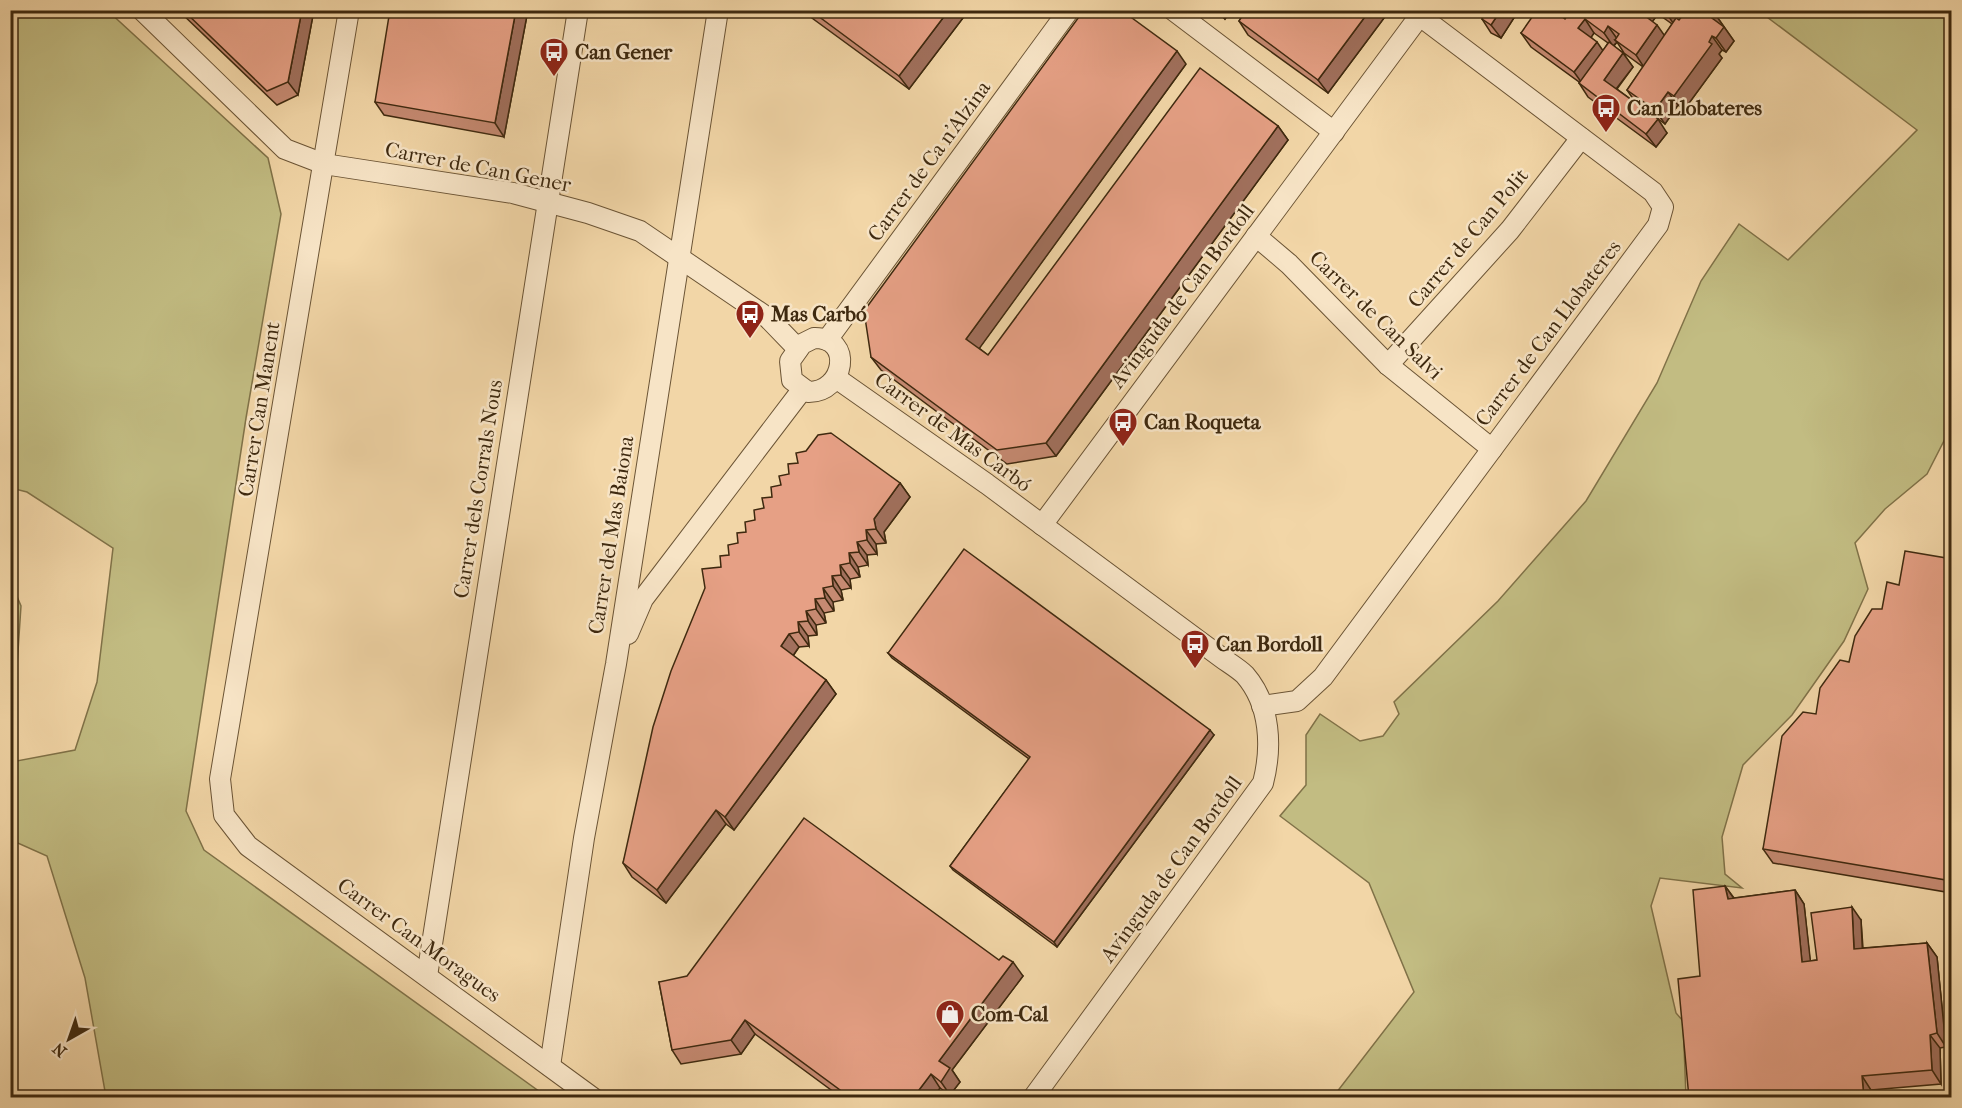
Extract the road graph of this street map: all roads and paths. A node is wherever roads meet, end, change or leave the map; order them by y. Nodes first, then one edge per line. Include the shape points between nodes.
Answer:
1 (142, 10) edge
2 (349, 10) edge
3 (578, 10) edge
4 (718, 10) edge
5 (1069, 10) edge
6 (1173, 10) edge
7 (1422, 14) edge
8 (1334, 132) junction
9 (1581, 138) junction
10 (324, 164) junction
11 (547, 202) junction
12 (1256, 237) junction
13 (678, 256) junction
14 (827, 340) junction
15 (798, 349) junction
16 (1388, 365) junction
17 (836, 378) junction
18 (802, 390) junction
19 (1492, 449) junction
20 (1042, 525) junction
21 (616, 664) junction
22 (1262, 706) junction
23 (224, 815) joint
24 (427, 976) junction
25 (550, 1066) junction
26 (593, 1098) edge
27 (1034, 1098) edge

1 - 10 street, Carrer de Can Gener via 285,149
2 - 10 street, Carrer Can Manent
3 - 11 street, Carrer dels Corrals Nous
4 - 13 street, Carrer del Mas Baiona
5 - 14 street, Carrer de Ca n'Alzina
6 - 8 street
7 - 8 street, Avinguda de Can Bordoll
7 - 9 street, Carrer de Can Llobateres
8 - 12 street, Avinguda de Can Bordoll
9 - 16 street, Carrer de Can Polit via 1503,238
9 - 19 street, Carrer de Can Llobateres via 1653,192 1663,207 1658,225
10 - 11 street, Carrer de Can Gener
10 - 23 street, Carrer Can Manent via 220,779
11 - 13 street, Carrer de Can Gener via 640,231
11 - 24 street, Carrer dels Corrals Nous
12 - 16 street, Carrer de Can Salvi via 1289,264
12 - 20 street, Avinguda de Can Bordoll
13 - 15 street, Carrer de Can Gener via 768,318
13 - 21 street, Carrer del Mas Baiona
14 - 15 street via 814,338
14 - 17 street via 839,354
15 - 18 street via 790,361 790,374
16 - 19 street, Carrer de Can Salvi
17 - 18 street via 815,392
17 - 20 street, Carrer de Mas Carbó
18 - 21 street via 643,599
19 - 22 street, Carrer de Can Llobateres via 1323,677 1298,701
20 - 22 street, Avinguda de Can Bordoll via 1245,676
21 - 25 street, Carrer del Mas Baiona via 584,838
22 - 27 street, Avinguda de Can Bordoll via 1269,733 1263,783
23 - 24 street, Carrer Can Moragues via 248,846
24 - 25 street, Carrer Can Moragues
25 - 26 street, Carrer Can Moragues

